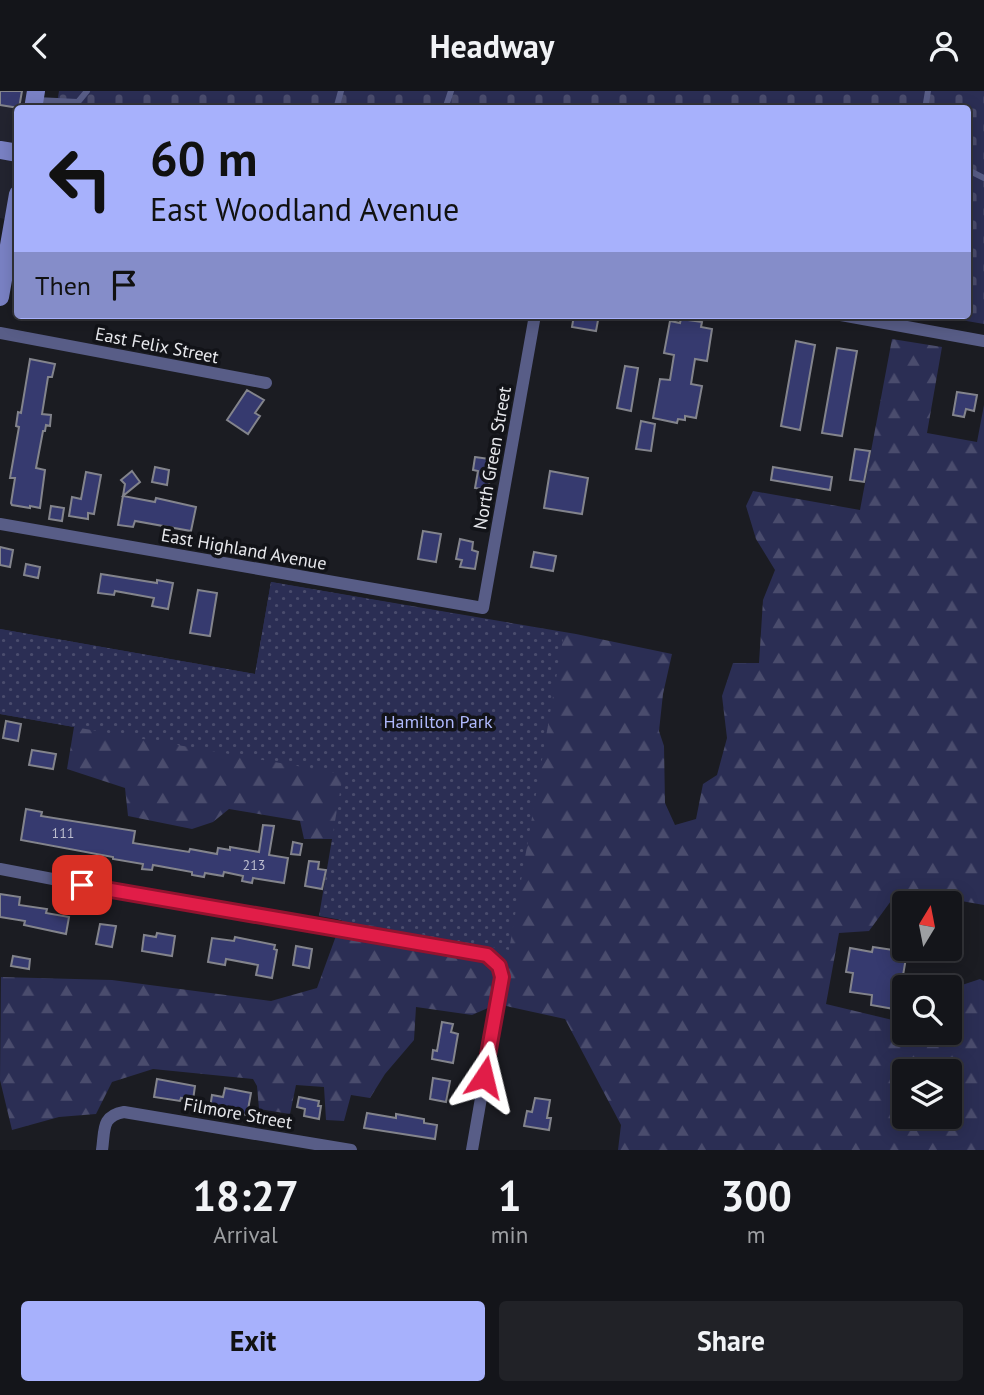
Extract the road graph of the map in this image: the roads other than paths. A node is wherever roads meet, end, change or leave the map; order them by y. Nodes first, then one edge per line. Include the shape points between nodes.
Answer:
1 (87, 91) edge
2 (34, 100) edge
3 (14, 217) edge
4 (0, 297) edge
5 (535, 319) edge
6 (863, 319) edge
7 (0, 333) edge
8 (984, 341) edge
9 (266, 383) dead end
10 (0, 524) edge
11 (483, 608) joint
12 (0, 869) edge
13 (102, 1150) edge
14 (351, 1150) edge
15 (472, 1150) edge

1 - 2 lane via 78,102
3 - 4 main road
5 - 11 street, North Green Street
6 - 8 street
7 - 9 street, East Felix Street
10 - 11 street, East Highland Avenue
12 - 15 street via 479,953 494,960 502,977
13 - 14 street, Filmore Street via 107,1119 119,1113

